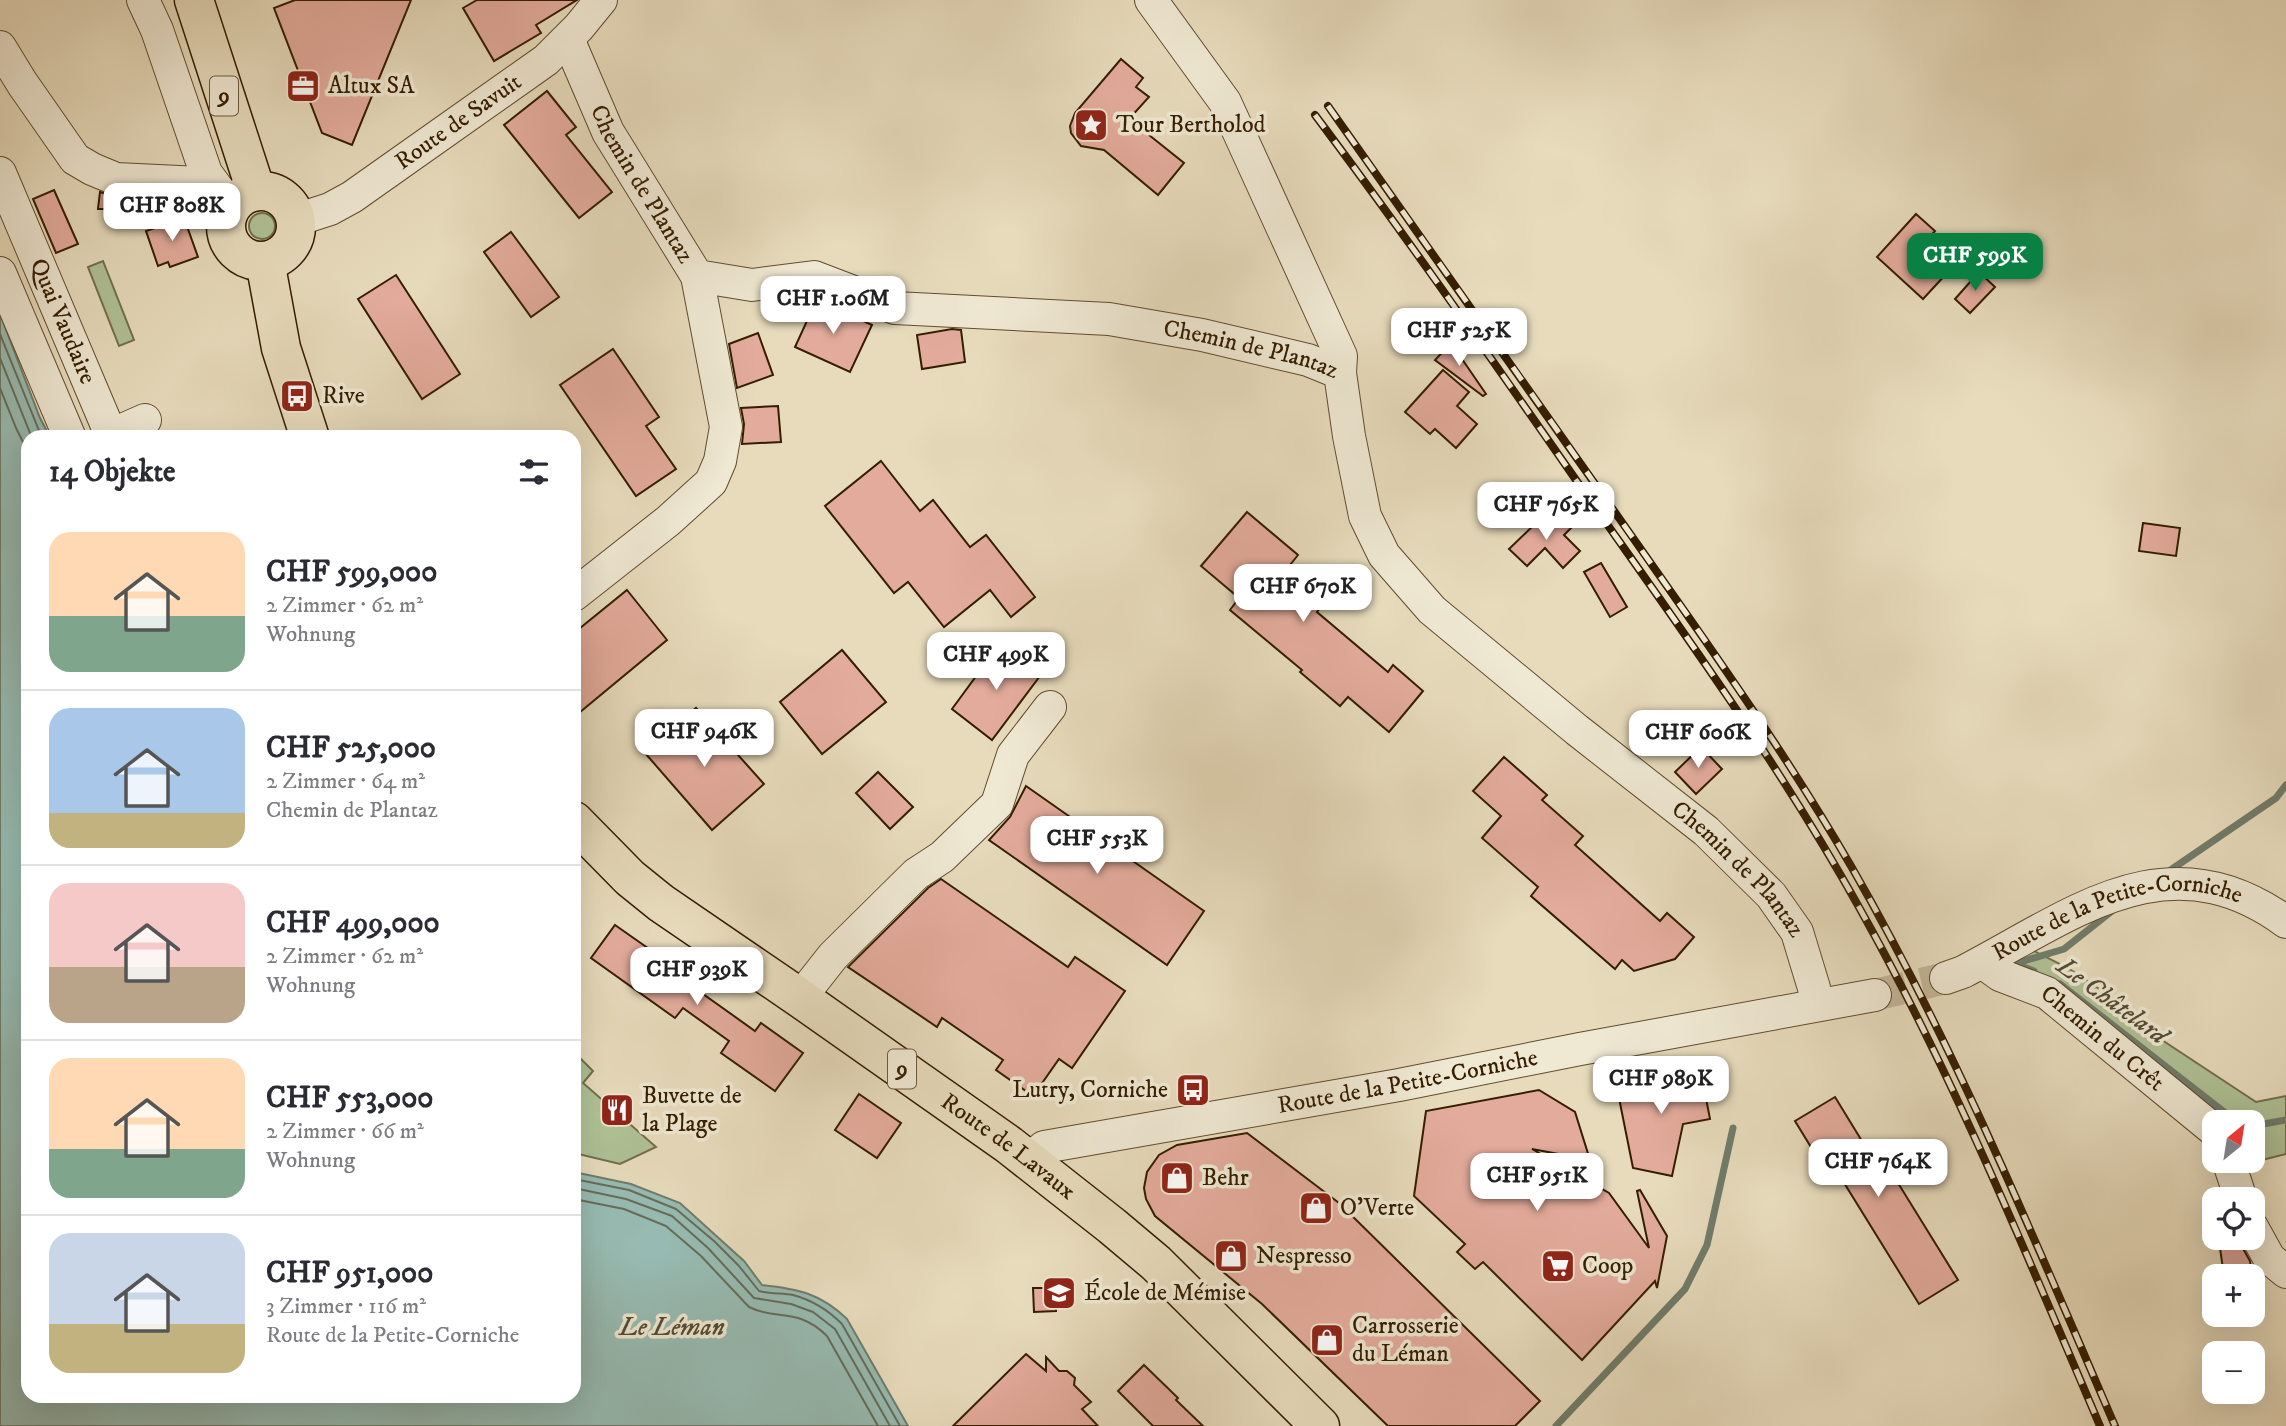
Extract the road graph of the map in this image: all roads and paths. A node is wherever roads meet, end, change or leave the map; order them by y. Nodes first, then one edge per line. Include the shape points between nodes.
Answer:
1 (144, 0) edge
2 (194, 0) edge
3 (1151, 0) edge
4 (595, 3) edge
5 (568, 39) junction
6 (0, 47) edge
7 (0, 173) edge
8 (235, 196) junction
9 (296, 220) junction
10 (265, 261) junction
11 (0, 273) edge
12 (696, 276) junction
13 (1340, 373) junction
14 (145, 420) dead end
15 (67, 430) edge
16 (109, 430) edge
17 (122, 430) edge
18 (307, 430) edge
19 (581, 589) edge
20 (1049, 707) dead end
21 (581, 828) edge
22 (2286, 922) edge
23 (1982, 962) junction
24 (1946, 978) tunnel mouth
25 (1875, 995) tunnel mouth
26 (800, 998) junction
27 (1816, 1005) junction
28 (2202, 1120) edge
29 (1028, 1160) junction
30 (2265, 1250) edge
31 (2286, 1272) edge
32 (1320, 1426) edge

1 - 8 street via 206,173
2 - 8 main road, 9
3 - 13 street via 1225,102 1341,356
4 - 5 street, Route de Savuit
5 - 9 street, Route de Savuit via 530,73 352,197
5 - 12 street, Chemin de Plantaz via 608,132
6 - 8 street via 75,159 116,179 200,183
7 - 16 street, Quai Vaudaire
8 - 9 main road via 277,195 286,201
8 - 10 main road via 226,218 228,240 243,257
9 - 10 main road via 292,243 276,258
10 - 18 main road via 281,348
11 - 15 street
12 - 13 street, Chemin de Plantaz via 752,285 814,277 895,309 1109,319 1295,356
12 - 19 street via 726,427 720,461 711,482
13 - 27 street, Chemin de Plantaz via 1365,516 1384,555 1432,610 1706,831 1771,895 1797,932
14 - 17 street, Quai Vaudaire
20 - 26 street via 1013,755 997,804 942,857 916,874 833,957
21 - 26 main road, Route de Lavaux / 9 via 661,903
22 - 23 street, Route de la Petite-Corniche via 2251,900 2210,887 2144,886 2087,906
23 - 24 street, Route de la Petite-Corniche
23 - 28 street, Chemin du Crêt via 2000,975 2047,993
25 - 27 street, Route de la Petite-Corniche
26 - 29 main road, Route de Lavaux / 9
27 - 29 street, Route de la Petite-Corniche via 1044,1147
29 - 32 main road, Route de Lavaux / 9 via 1156,1263
30 - 31 street

